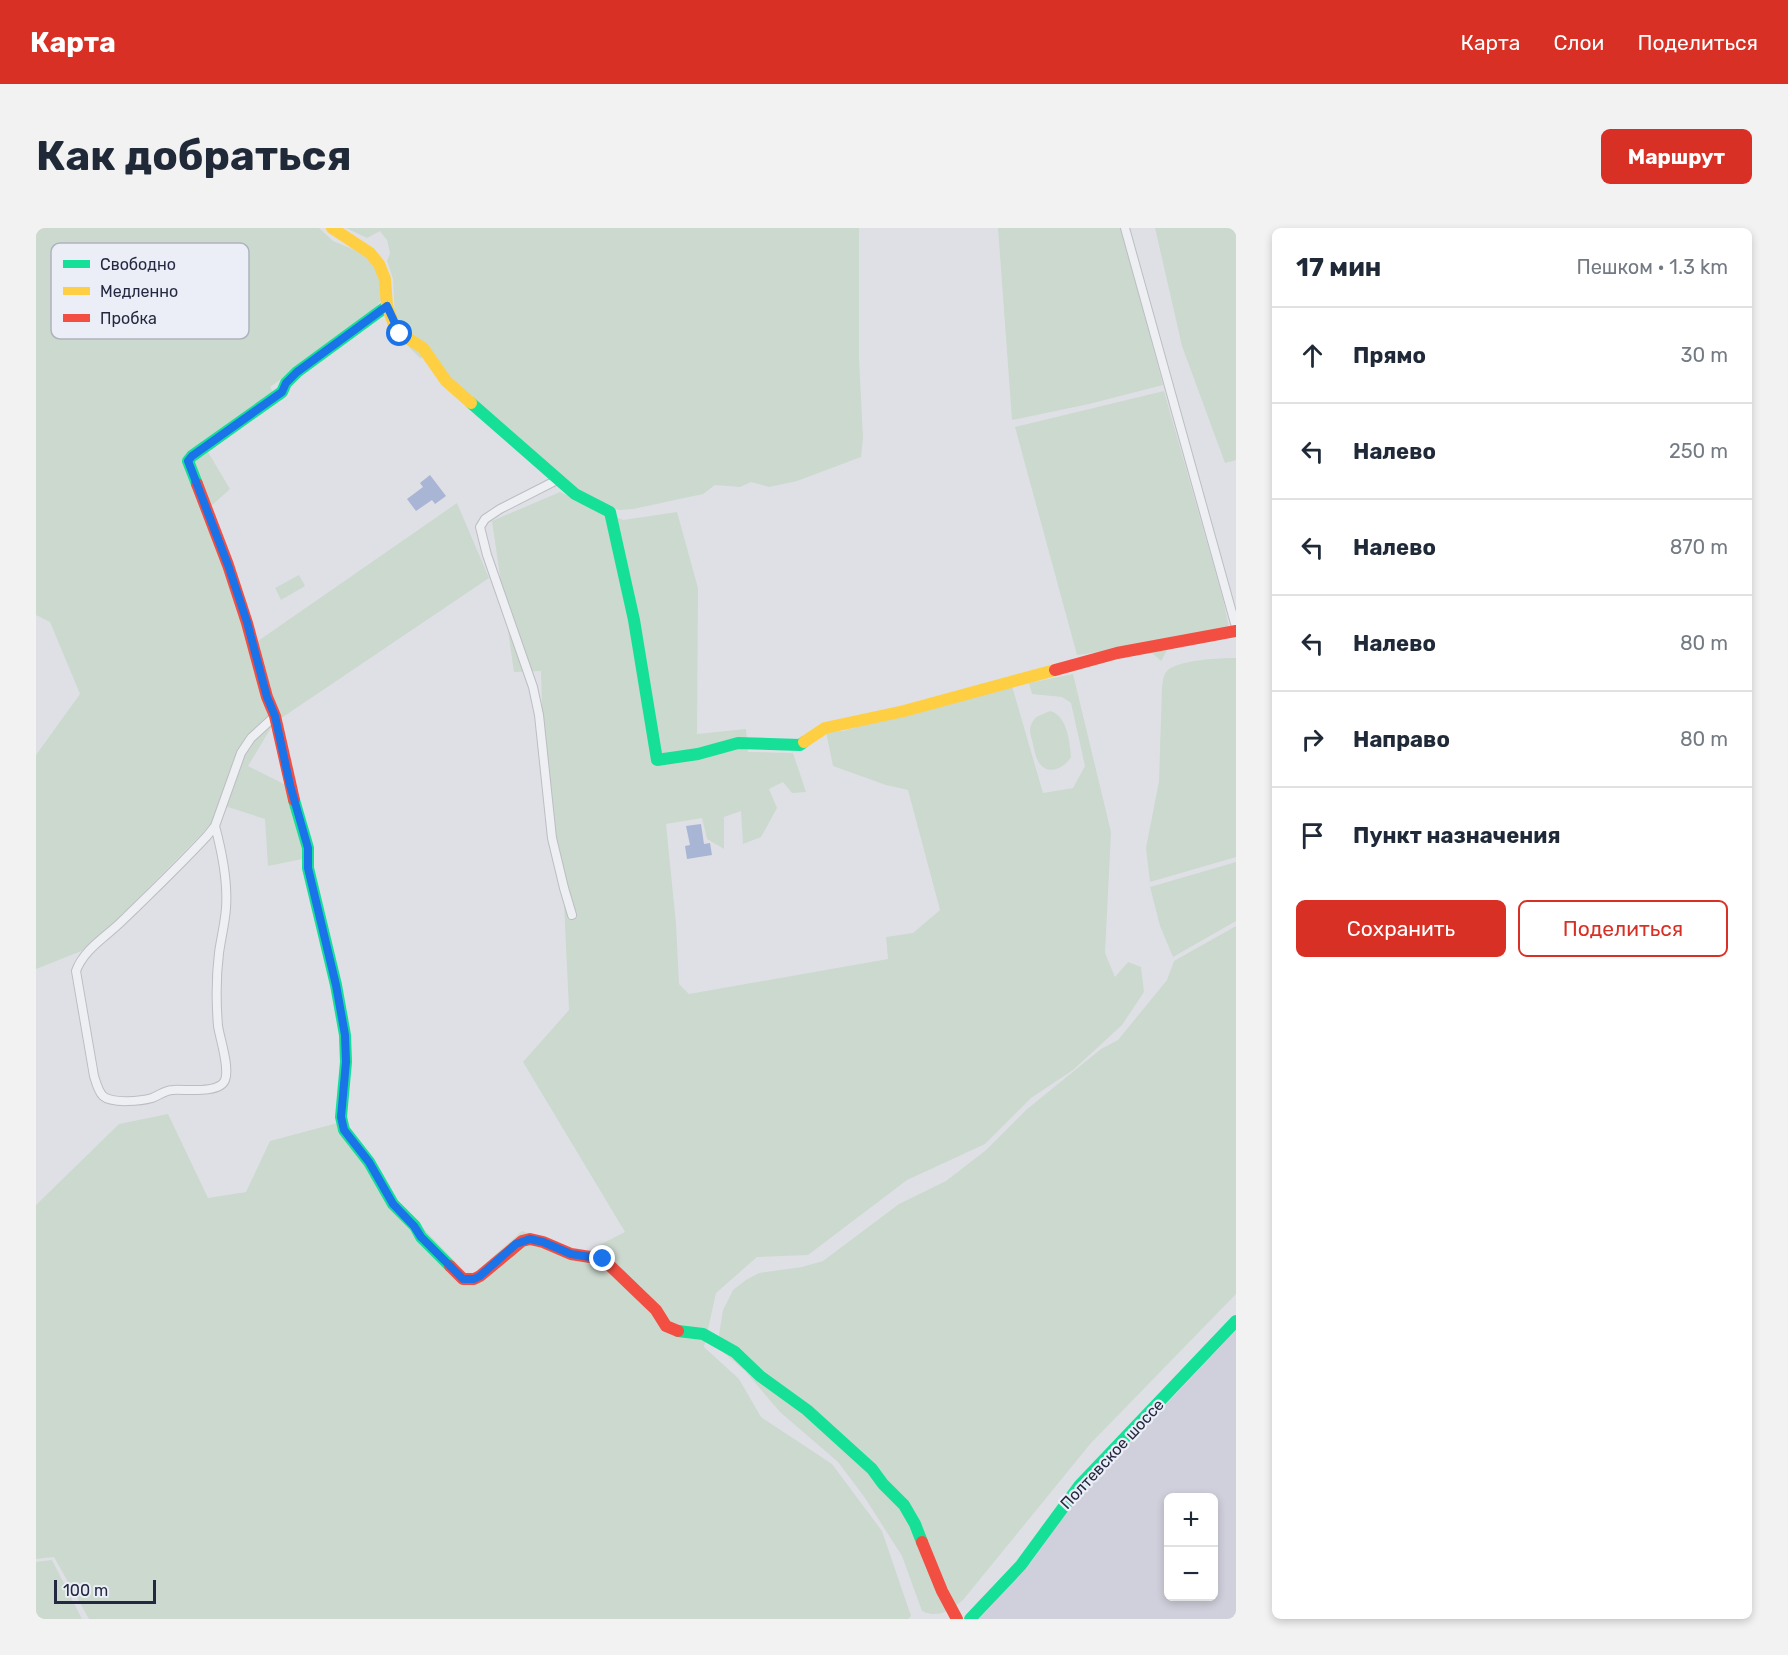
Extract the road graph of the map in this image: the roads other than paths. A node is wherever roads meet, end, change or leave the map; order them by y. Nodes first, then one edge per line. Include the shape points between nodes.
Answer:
1 (332, 228) edge
2 (1125, 228) edge
3 (387, 306) junction
4 (559, 479) junction
5 (1236, 629) edge
6 (275, 716) junction
7 (215, 826) junction
8 (572, 915) dead end
9 (1236, 1321) edge
10 (957, 1619) edge
11 (970, 1619) edge

1 - 3 street via 370,253 379,264 385,279
2 - 5 street
3 - 4 street via 400,334 423,348 446,381
3 - 6 street via 297,372 282,392 188,461 247,622
4 - 5 street via 575,494 610,512 634,620 657,760 698,754 738,742 800,745 825,728 904,711 1117,653
4 - 8 street via 500,509 480,527 533,687 552,838
6 - 7 street via 241,753
6 - 10 street via 308,848 308,868 345,1035 341,1117 344,1130 369,1162 393,1204 463,1279 480,1276 522,1241 543,1242 571,1254 603,1259 656,1310 666,1326 703,1334 735,1353 807,1410 872,1469 904,1505
7 - 7 street via 78,965 94,1076 99,1091 110,1100 137,1101 167,1090 207,1090 225,1080 216,1000 226,907
9 - 11 street, Полтевское шоссе via 1079,1486 1021,1564

